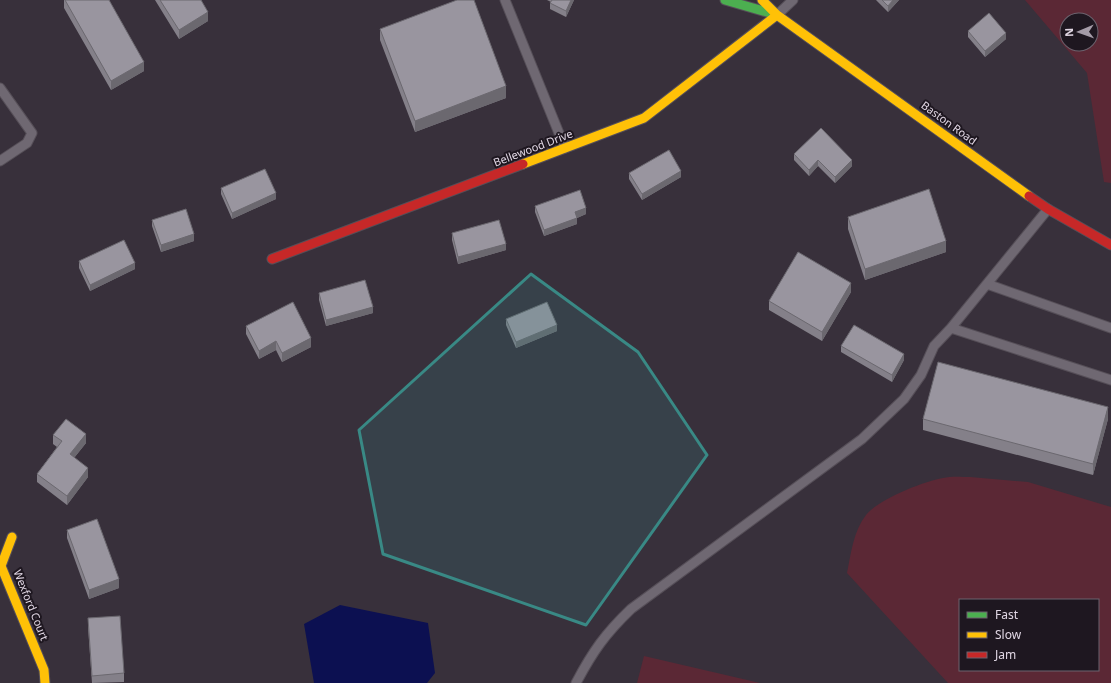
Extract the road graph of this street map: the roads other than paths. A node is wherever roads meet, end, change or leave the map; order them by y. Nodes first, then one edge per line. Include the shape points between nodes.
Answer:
1 (505, 0) edge
2 (726, 0) edge
3 (762, 0) edge
4 (793, 0) edge
5 (777, 15) junction
6 (0, 88) edge
7 (565, 148) junction
8 (0, 161) edge
9 (1048, 209) junction
10 (1111, 245) edge
11 (272, 259) dead end
12 (987, 284) junction
13 (951, 328) junction
14 (1111, 328) edge
15 (1111, 380) edge
16 (12, 537) dead end
17 (45, 683) edge
18 (576, 683) edge

1 - 7 lane
2 - 5 street, Baston Road
3 - 5 street, Baston Road
4 - 5 lane
5 - 7 street, Bellewood Drive via 644,118
5 - 9 street, Baston Road
6 - 8 lane via 32,133 27,143
7 - 11 street, Bellewood Drive
9 - 10 street, Baston Road
9 - 12 lane
12 - 13 lane
12 - 14 lane
13 - 15 lane
13 - 18 lane via 934,346 922,375 904,399 862,439 631,609 610,629 591,654
16 - 17 street, Wexford Court via 1,566 44,670

